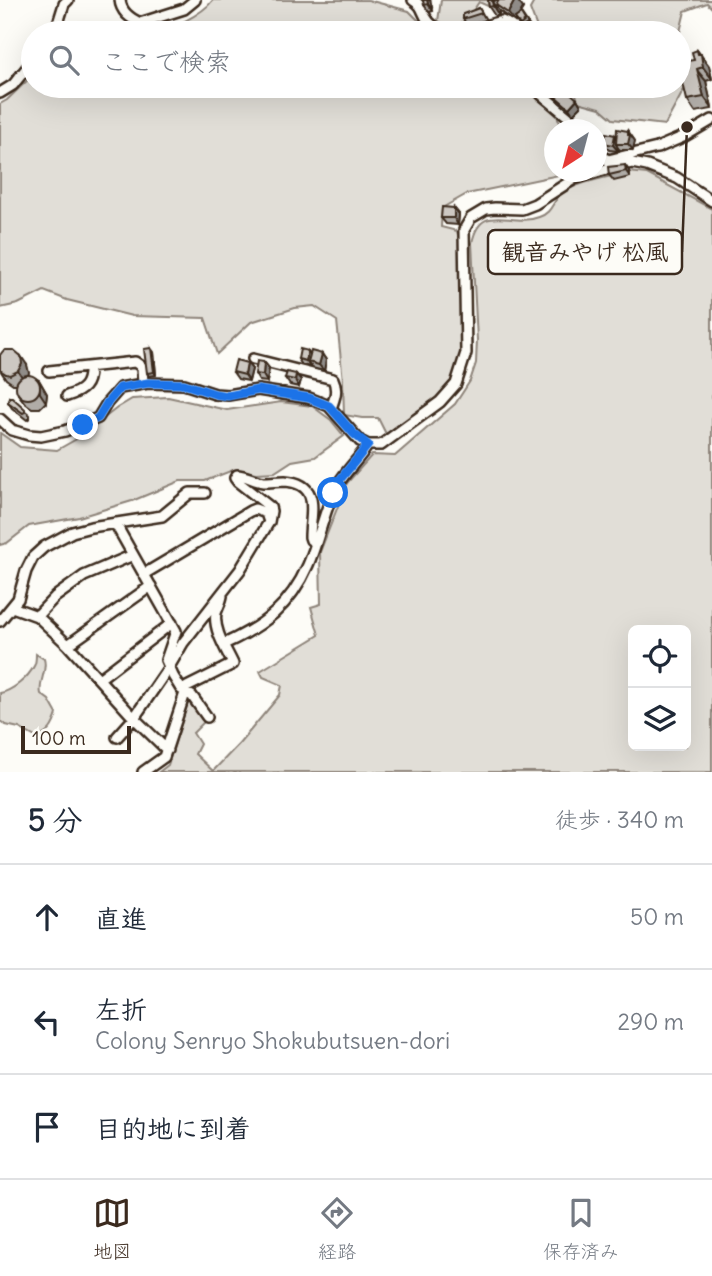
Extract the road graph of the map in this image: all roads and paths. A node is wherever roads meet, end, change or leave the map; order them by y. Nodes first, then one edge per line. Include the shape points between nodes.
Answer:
1 (68, 0) edge
2 (120, 0) edge
3 (195, 0) edge
4 (413, 0) edge
5 (59, 21) edge
6 (136, 21) edge
7 (146, 21) edge
8 (429, 21) edge
9 (21, 75) edge
10 (0, 79) edge
11 (13, 85) junction
12 (0, 93) edge
13 (546, 98) edge
14 (570, 119) edge
15 (712, 120) edge
16 (607, 161) edge
17 (610, 163) junction
18 (712, 201) edge
19 (253, 359) dead end
20 (89, 367) junction
21 (49, 372) dead end
22 (143, 384) junction
23 (67, 396) dead end
24 (331, 408) junction
25 (0, 419) edge
26 (368, 445) junction
27 (205, 493) dead end
28 (269, 522) junction
29 (115, 523) junction
30 (316, 543) junction
31 (133, 555) junction
32 (144, 574) junction
33 (151, 586) junction
34 (223, 591) junction
35 (12, 607) junction
36 (37, 615) junction
37 (0, 621) edge
38 (172, 623) junction
39 (224, 644) junction
40 (68, 645) junction
41 (169, 667) junction
42 (99, 679) junction
43 (186, 692) junction
44 (207, 717) dead end
45 (134, 718) junction
46 (117, 737) dead end
47 (167, 750) junction
48 (143, 772) edge

1 - 5 street
2 - 6 street via 128,17
3 - 7 street via 184,9
4 - 8 street via 422,5
9 - 11 street
10 - 11 street
11 - 12 street
13 - 14 street
15 - 17 street via 657,148
16 - 17 street
17 - 18 street via 648,166
17 - 26 street via 535,204 522,209 485,209 471,218 464,230 466,353 456,383 440,402 381,445
19 - 24 street via 333,379 336,398
20 - 21 street
20 - 22 street via 135,362 142,367
20 - 23 street via 88,382 80,392
22 - 24 street via 184,384 228,396 258,390 309,398
22 - 25 street via 120,388 98,418 65,431 29,435 12,430
24 - 26 street
26 - 30 street via 338,482
27 - 29 street via 190,493 162,516
28 - 30 street via 270,507 238,482 237,475 303,487 313,504 310,537
28 - 32 street via 265,513 250,511
28 - 34 street
29 - 31 street
29 - 35 street via 72,532 44,547 33,557
30 - 39 street via 292,595 258,627
31 - 32 street
31 - 36 street via 84,576
32 - 33 street
33 - 38 street
33 - 40 street
34 - 39 street via 216,622
34 - 41 street
35 - 36 street
35 - 37 street
36 - 40 street
38 - 41 street via 176,631 166,660
38 - 42 street
39 - 43 street via 233,664 187,687
40 - 42 street
41 - 43 street
41 - 45 street
42 - 45 street
43 - 44 street
43 - 47 street
45 - 46 street
45 - 47 street
47 - 48 street

